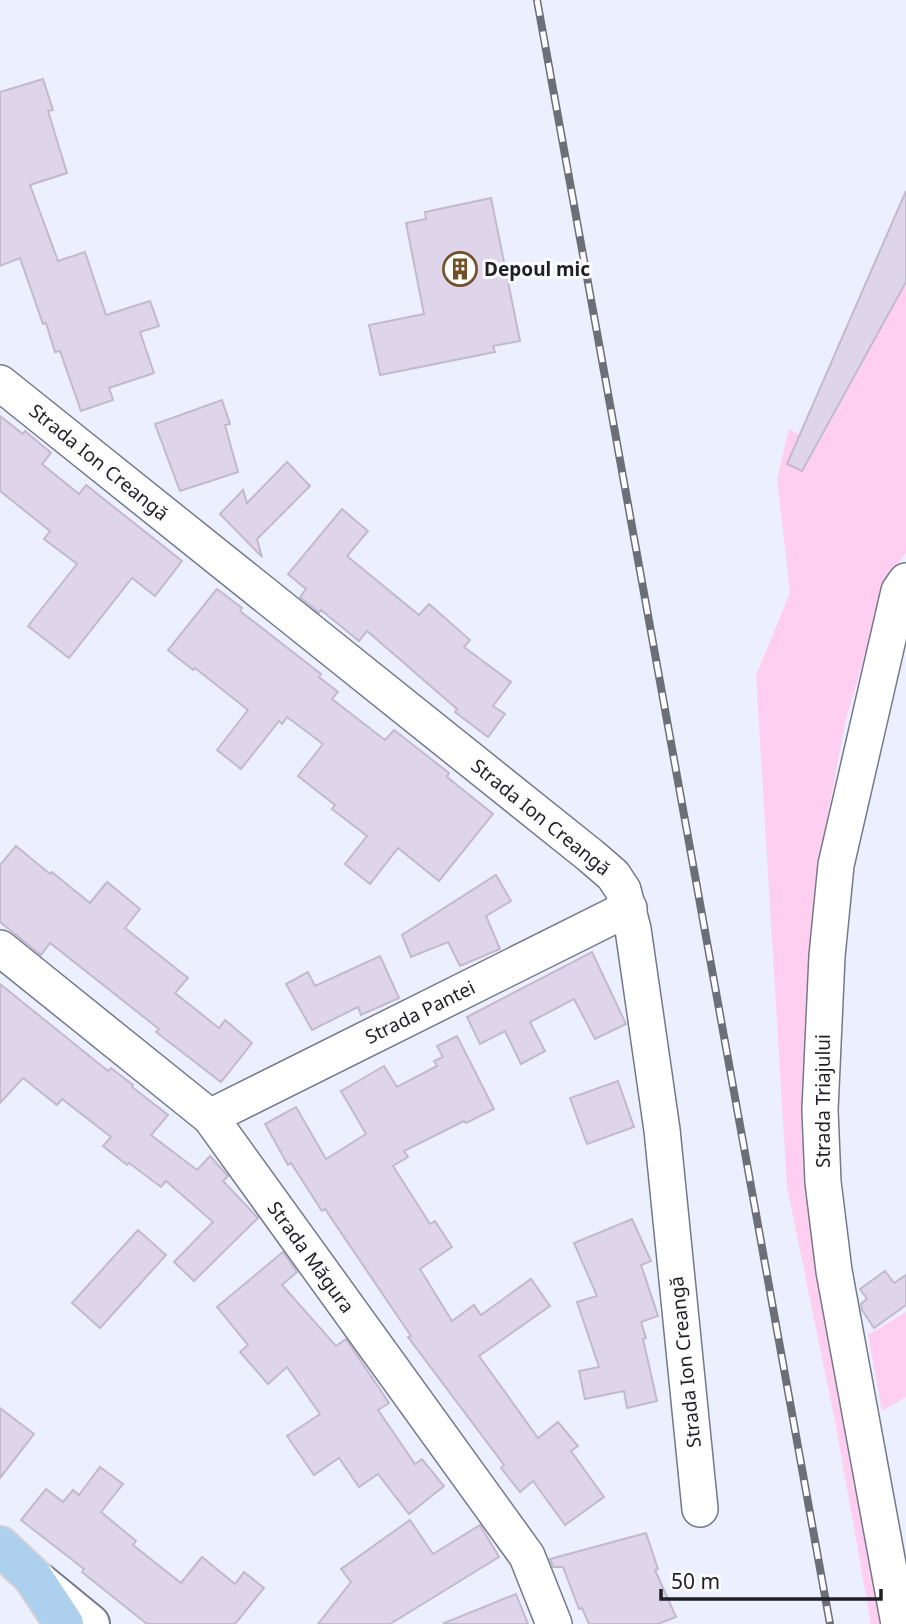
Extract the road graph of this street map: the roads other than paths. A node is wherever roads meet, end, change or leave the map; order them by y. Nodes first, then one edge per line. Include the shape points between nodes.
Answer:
1 (0, 383) edge
2 (906, 581) edge
3 (629, 908) junction
4 (0, 948) edge
5 (210, 1117) junction
6 (700, 1509) dead end
7 (0, 1546) edge
8 (33, 1577) junction
9 (64, 1624) edge
10 (90, 1624) edge
11 (554, 1624) edge
12 (899, 1624) edge

1 - 3 street, Strada Ion Creangă via 606,869 623,890
2 - 12 street, Strada Triajului via 899,591 836,865 820,1110 834,1271
3 - 5 street, Strada Pantei
3 - 6 street, Strada Ion Creangă via 662,1130
4 - 5 street, Strada Măgura
5 - 11 street, Strada Măgura via 527,1556
7 - 8 main road
8 - 9 main road
8 - 10 street

